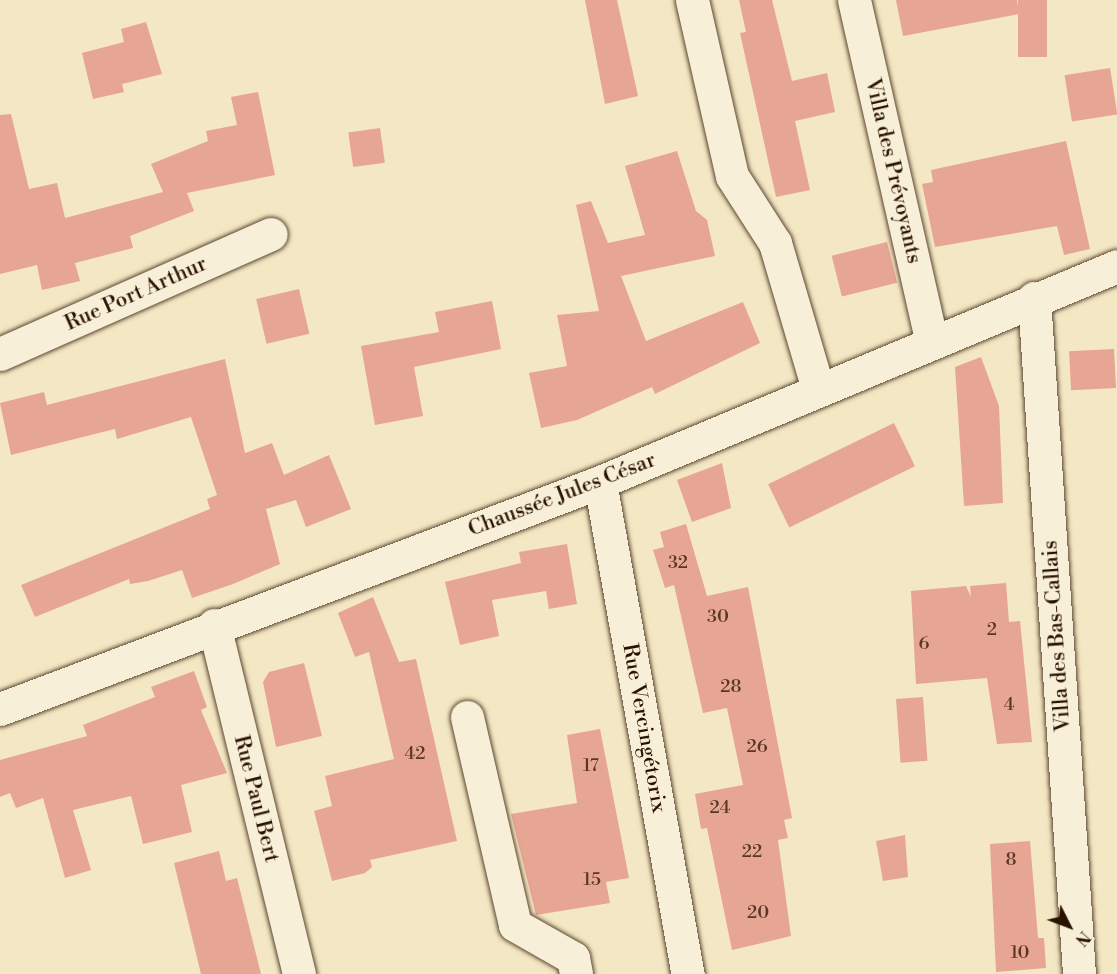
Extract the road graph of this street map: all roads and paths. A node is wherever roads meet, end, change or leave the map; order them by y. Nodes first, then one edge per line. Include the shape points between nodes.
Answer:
1 (692, 0) edge
2 (854, 0) edge
3 (271, 234) dead end
4 (1117, 266) edge
5 (1034, 298) junction
6 (932, 342) junction
7 (0, 354) edge
8 (818, 389) junction
9 (600, 482) junction
10 (214, 625) junction
11 (0, 709) edge
12 (467, 717) dead end
13 (299, 974) edge
14 (576, 974) edge
15 (688, 974) edge
16 (1079, 974) edge

1 - 8 street via 732,176 776,243
2 - 6 street, Villa des Prévoyants
3 - 7 street, Rue Port Arthur
4 - 5 street, Chaussée Jules César
5 - 6 street, Chaussée Jules César
5 - 16 street, Villa des Bas-Callais
6 - 8 street, Chaussée Jules César
8 - 9 street, Chaussée Jules César
9 - 10 street, Chaussée Jules César
9 - 15 street, Rue Vercingétorix
10 - 11 street, Chaussée Jules César
10 - 13 street, Rue Paul Bert
12 - 14 street via 515,925 573,957

